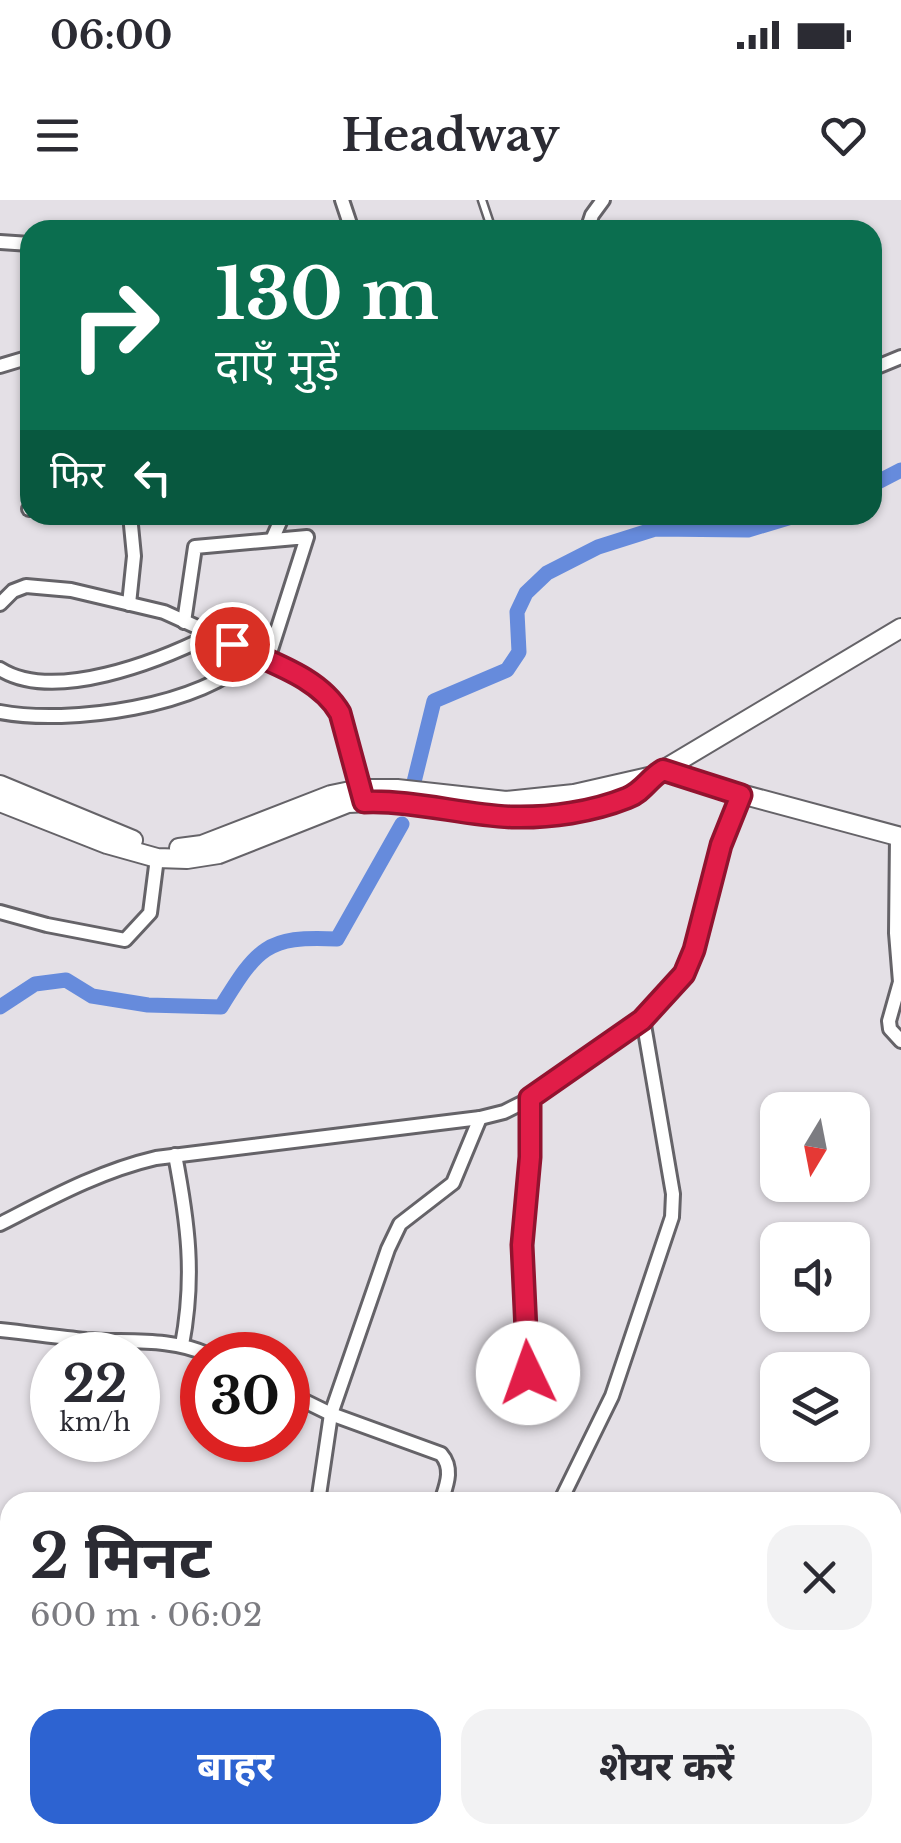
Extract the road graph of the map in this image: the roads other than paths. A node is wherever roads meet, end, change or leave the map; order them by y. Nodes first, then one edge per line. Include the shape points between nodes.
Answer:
1 (131, 525) edge
2 (279, 525) edge
3 (272, 540) junction
4 (0, 604) edge
5 (129, 604) junction
6 (184, 622) junction
7 (901, 628) edge
8 (211, 634) junction
9 (253, 654) junction
10 (268, 659) junction
11 (0, 668) edge
12 (0, 712) edge
13 (658, 773) junction
14 (0, 785) edge
15 (741, 795) junction
16 (362, 796) junction
17 (0, 802) edge
18 (899, 837) edge
19 (156, 858) junction
20 (0, 912) edge
21 (642, 1020) junction
22 (901, 1041) edge
23 (530, 1098) junction
24 (480, 1118) junction
25 (175, 1155) junction
26 (0, 1224) edge
27 (0, 1330) edge
28 (184, 1332) edge
29 (180, 1345) edge
30 (528, 1373) dead end
31 (310, 1404) edge
32 (331, 1414) junction
33 (319, 1492) edge
34 (444, 1492) edge
35 (565, 1492) edge

1 - 5 street
2 - 3 street
3 - 6 street via 195,546
3 - 10 street via 308,537
4 - 5 street via 26,586
5 - 6 street
6 - 8 street
7 - 13 street
8 - 9 street
8 - 11 street via 96,676 52,683
9 - 10 street
9 - 12 street via 213,684 121,712 62,718
10 - 16 street via 334,702
13 - 15 street
13 - 16 street via 574,794 506,801 397,789
14 - 16 street via 122,837 176,848 202,846 331,795
15 - 18 street
15 - 21 street via 684,974
16 - 19 street via 219,854
17 - 19 street
18 - 22 street via 900,982 889,1021
19 - 20 street via 150,913 125,940
21 - 23 street
21 - 35 street via 674,1194 672,1217 612,1396
23 - 24 street
23 - 30 street via 522,1245
24 - 25 street
24 - 32 street via 453,1183 396,1232
25 - 26 street via 118,1167
25 - 28 street via 191,1268
27 - 29 street
31 - 32 street
32 - 33 street
32 - 34 street via 442,1454 449,1471

